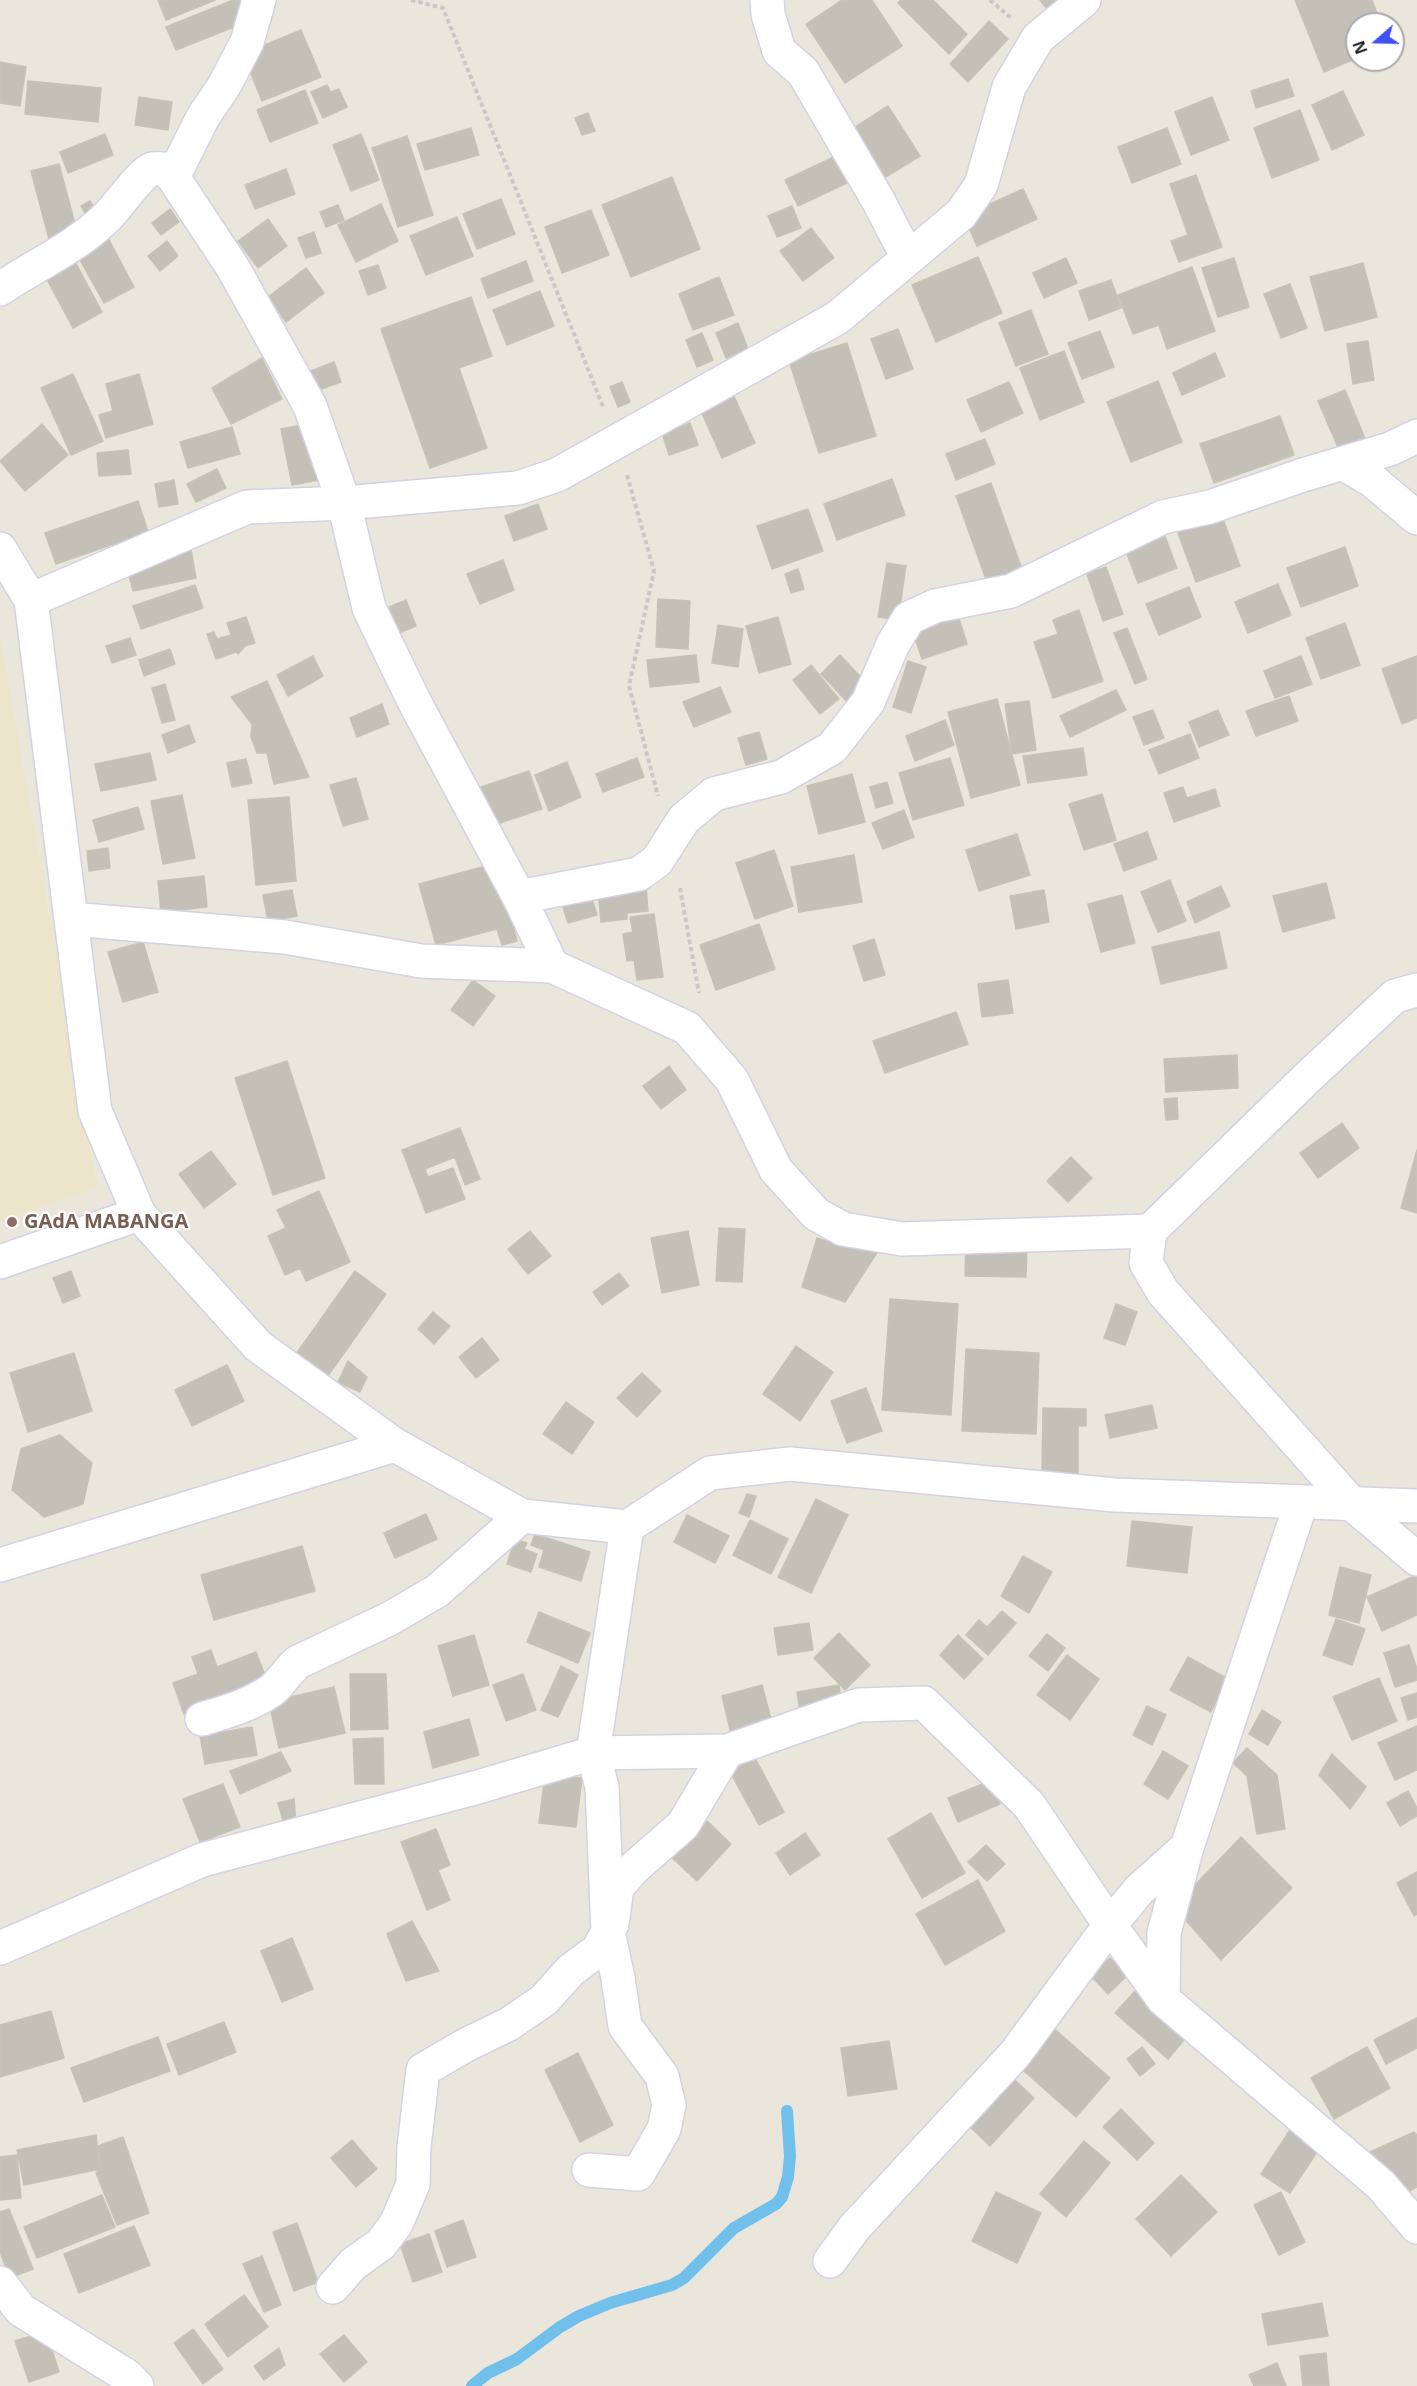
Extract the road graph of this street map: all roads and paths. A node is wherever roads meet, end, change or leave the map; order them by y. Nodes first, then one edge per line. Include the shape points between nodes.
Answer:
1 (259, 0) edge
2 (411, 0) edge
3 (767, 0) edge
4 (1084, 0) edge
5 (174, 177) junction
6 (908, 258) junction
7 (0, 289) edge
8 (1417, 436) edge
9 (617, 441) junction
10 (1343, 463) junction
11 (344, 503) junction
12 (1417, 518) edge
13 (0, 549) edge
14 (31, 600) junction
15 (672, 838) junction
16 (519, 897) junction
17 (71, 919) junction
18 (552, 966) junction
19 (1417, 969) edge
20 (1406, 993) edge
21 (700, 998) dead end
22 (139, 1215) junction
23 (1150, 1231) junction
24 (0, 1262) edge
25 (395, 1445) junction
26 (1301, 1503) junction
27 (1352, 1504) junction
28 (1417, 1506) edge
29 (522, 1516) junction
30 (627, 1527) junction
31 (1417, 1559) edge
32 (0, 1565) edge
33 (202, 1719) dead end
34 (727, 1750) junction
35 (592, 1753) junction
36 (1187, 1846) junction
37 (1110, 1925) junction
38 (608, 1932) junction
39 (0, 1948) edge
40 (1163, 1999) junction
41 (589, 2170) dead end
42 (1417, 2227) edge
43 (830, 2261) dead end
44 (0, 2283) edge
45 (333, 2287) dead end
46 (137, 2386) edge

1 - 5 street via 247,42 203,117
2 - 9 path via 443,8
3 - 6 street via 779,51 803,72
4 - 6 street via 1038,38 1009,87 981,185 961,214
5 - 7 street via 165,169 152,168 101,223
5 - 11 street via 233,268 310,406
6 - 9 street via 837,318
8 - 10 street
9 - 11 street via 557,475 518,488
9 - 15 path via 654,571 629,686
10 - 12 street via 1373,481
10 - 15 street via 1210,507 1163,516 1011,591 935,606 909,618 868,702 832,748 780,777 714,794 684,819
11 - 14 street via 247,507
11 - 16 street via 369,608
13 - 14 street
14 - 17 street
15 - 16 street via 657,861 639,874
15 - 21 path
16 - 18 street
17 - 18 street via 285,937 421,961
17 - 22 street via 95,1112
18 - 23 street via 687,1028 732,1080 776,1170 816,1214 843,1229 902,1239
19 - 20 street
20 - 23 street via 1299,1085
22 - 24 street
22 - 25 street via 258,1346
23 - 27 street via 1146,1263 1163,1292
25 - 29 street
25 - 32 street
26 - 27 street
26 - 30 street via 1114,1495 790,1464 710,1473
26 - 36 street
27 - 28 street
27 - 31 street
29 - 30 street
29 - 33 street via 437,1591 389,1619 298,1662 274,1689 241,1707
30 - 35 street
34 - 35 street
34 - 37 street via 859,1704 924,1703 1029,1805
34 - 38 street via 683,1825 617,1887
35 - 38 street via 602,1787
35 - 39 street via 202,1860
36 - 37 street via 1139,1890
36 - 40 street via 1164,1933
37 - 40 street
37 - 43 street via 1016,2054 854,2228
38 - 41 street via 626,2026 662,2076 669,2105 664,2129 638,2174
38 - 45 street via 598,1950 571,1970 544,2000 509,2024 423,2070 413,2184 396,2224 381,2244 354,2264
40 - 42 street via 1381,2185
44 - 46 street via 21,2310

